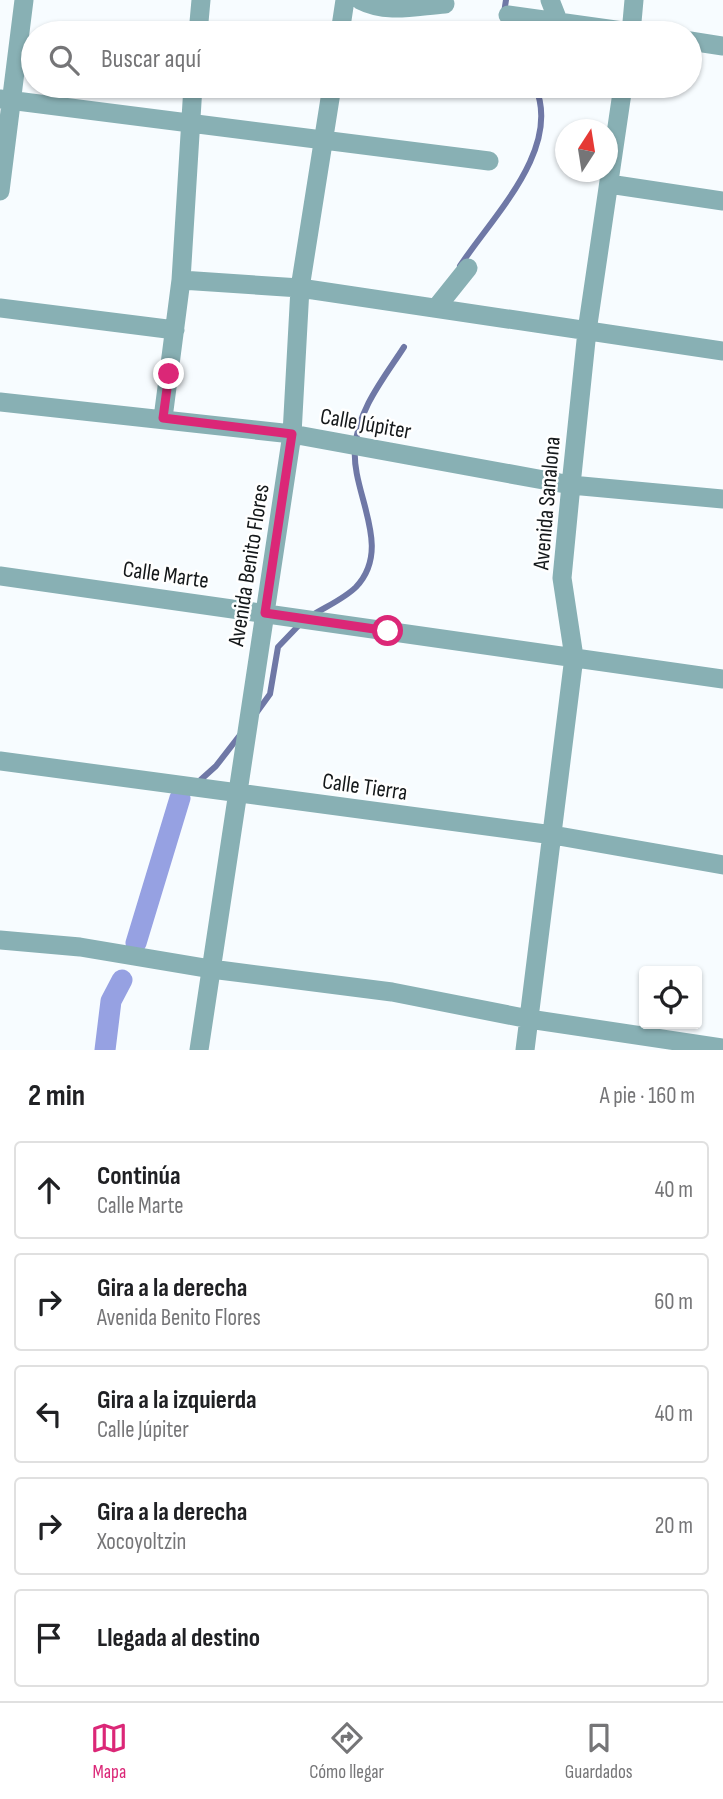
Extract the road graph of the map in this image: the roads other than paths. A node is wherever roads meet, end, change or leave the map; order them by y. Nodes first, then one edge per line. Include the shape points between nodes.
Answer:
1 (24, 0) edge
2 (201, 0) edge
3 (345, 0) edge
4 (360, 0) edge
5 (550, 0) edge
6 (634, 0) edge
7 (445, 4) dead end
8 (508, 15) dead end
9 (199, 21) edge
10 (342, 21) edge
11 (546, 21) edge
12 (558, 21) edge
13 (632, 21) edge
14 (702, 43) edge
15 (723, 46) edge
16 (192, 98) edge
17 (330, 98) edge
18 (621, 98) edge
19 (6, 100) edge
20 (189, 125) junction
21 (324, 141) junction
22 (489, 162) dead end
23 (609, 184) junction
24 (0, 191) edge
25 (723, 201) edge
26 (468, 268) dead end
27 (181, 280) junction
28 (300, 288) junction
29 (0, 308) edge
30 (436, 308) junction
31 (175, 330) junction
32 (587, 331) junction
33 (723, 351) edge
34 (0, 402) edge
35 (163, 418) junction
36 (292, 434) junction
37 (571, 485) junction
38 (723, 499) edge
39 (0, 576) edge
40 (265, 613) junction
41 (574, 657) junction
42 (723, 679) edge
43 (0, 761) edge
44 (236, 793) junction
45 (553, 835) junction
46 (723, 865) edge
47 (0, 940) edge
48 (211, 969) junction
49 (529, 1019) junction
50 (723, 1048) edge
51 (199, 1050) edge
52 (526, 1050) edge

1 - 19 street
2 - 9 street
3 - 10 street
4 - 7 street via 402,10
5 - 12 street
6 - 13 street
8 - 11 street
14 - 15 street
16 - 20 street
17 - 21 street, Avenida Benito Flores
18 - 23 street, Avenida Sanalona
19 - 20 street
19 - 24 street
20 - 21 street
20 - 27 street
21 - 22 street
21 - 28 street, Avenida Benito Flores
23 - 25 street
23 - 32 street, Avenida Sanalona
26 - 30 street
27 - 28 street
27 - 31 street
28 - 30 street
28 - 36 street, Avenida Benito Flores
29 - 31 street
30 - 32 street
31 - 35 street
32 - 33 street
32 - 37 street, Avenida Sanalona
34 - 35 street, Calle Júpiter
35 - 36 street, Calle Júpiter
36 - 37 street, Calle Júpiter
36 - 40 street, Avenida Benito Flores
37 - 38 street, Calle Júpiter
37 - 41 street, Avenida Sanalona via 562,578
39 - 40 street, Calle Marte
40 - 41 street, Calle Marte
40 - 44 street, Avenida Benito Flores
41 - 42 street, Calle Marte
41 - 45 street, Avenida Sanalona
43 - 44 street, Calle Tierra
44 - 45 street, Calle Tierra
44 - 48 street, Avenida Benito Flores
45 - 46 street, Calle Tierra
45 - 49 street, Avenida Sanalona
47 - 48 street via 80,947
48 - 49 street via 393,992
48 - 51 street, Avenida Benito Flores
49 - 50 street
49 - 52 street, Avenida Sanalona

